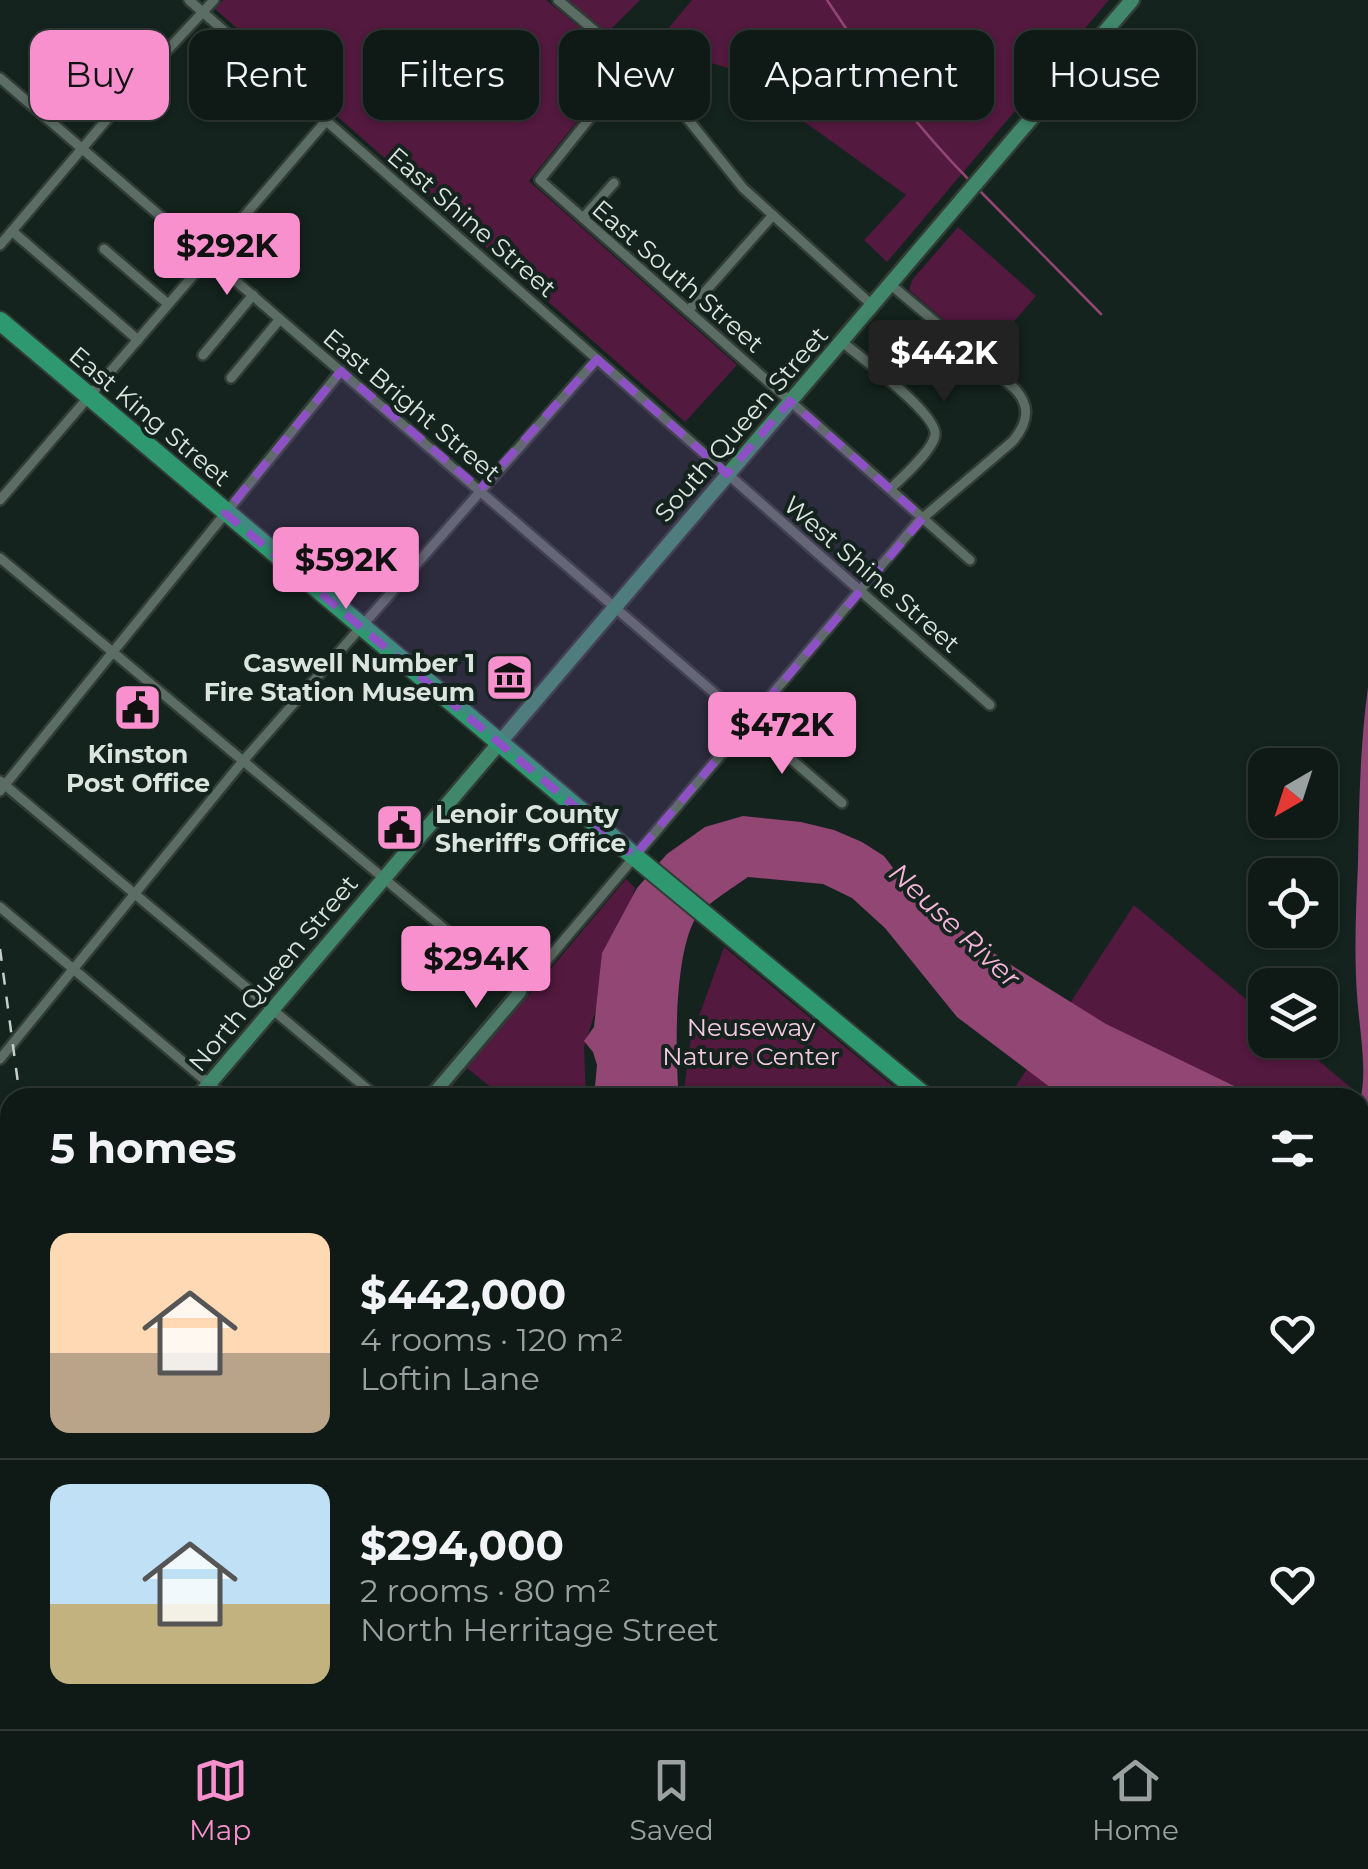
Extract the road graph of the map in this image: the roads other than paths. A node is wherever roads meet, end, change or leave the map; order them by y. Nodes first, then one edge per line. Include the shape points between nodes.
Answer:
1 (189, 0) edge
2 (214, 0) edge
3 (558, 0) edge
4 (1132, 0) edge
5 (202, 11) junction
6 (595, 30) edge
7 (0, 78) edge
8 (588, 120) edge
9 (690, 120) edge
10 (326, 121) junction
11 (83, 148) junction
12 (614, 184) dead end
13 (773, 216) junction
14 (583, 218) junction
15 (12, 231) junction
16 (0, 245) edge
17 (104, 249) dead end
18 (209, 256) junction
19 (890, 284) junction
20 (253, 295) junction
21 (168, 304) junction
22 (872, 305) junction
23 (688, 311) junction
24 (280, 319) junction
25 (0, 321) edge
26 (138, 340) junction
27 (842, 341) junction
28 (203, 355) dead end
29 (597, 359) junction
30 (341, 371) junction
31 (231, 378) dead end
32 (88, 398) junction
33 (790, 401) junction
34 (727, 474) junction
35 (480, 489) junction
36 (890, 489) junction
37 (0, 500) edge
38 (226, 513) junction
39 (923, 518) junction
40 (0, 558) edge
41 (970, 560) dead end
42 (860, 590) junction
43 (614, 606) junction
44 (360, 624) junction
45 (113, 652) junction
46 (990, 705) dead end
47 (748, 722) junction
48 (499, 740) junction
49 (243, 761) junction
50 (2, 785) edge
51 (842, 803) dead end
52 (638, 859) junction
53 (383, 877) junction
54 (134, 895) junction
55 (0, 907) edge
56 (74, 969) junction
57 (520, 992) junction
58 (272, 1009) junction
59 (0, 1059) edge
60 (209, 1083) junction
61 (205, 1088) edge
62 (215, 1088) edge
63 (366, 1088) edge
64 (438, 1088) edge
65 (915, 1088) edge

1 - 5 street, East Shine Street
2 - 5 street
3 - 6 street
4 - 19 main road, South Queen Street
5 - 10 street, East Shine Street
5 - 11 street
7 - 11 street, East Bright Street
8 - 14 street, East South Street via 540,180
9 - 13 street via 731,176
10 - 18 street
10 - 29 street, East Shine Street
11 - 15 street
11 - 18 street, East Bright Street
12 - 14 street
13 - 22 street
13 - 23 street
14 - 23 street, East South Street
15 - 16 street
15 - 26 street
17 - 21 street
18 - 20 street, East Bright Street
18 - 21 street
19 - 22 main road, South Queen Street
19 - 39 street via 1015,389 1027,412 1013,441
20 - 24 street, East Bright Street
20 - 28 street
21 - 26 street
22 - 27 main road, South Queen Street
23 - 33 street, East South Street
24 - 30 street, East Bright Street
24 - 31 street
25 - 32 highway, East King Street
26 - 32 street
27 - 33 main road, South Queen Street
27 - 36 street via 934,427 934,440
29 - 34 street, East Shine Street
29 - 35 street
30 - 35 street, East Bright Street
30 - 38 street
32 - 37 street
32 - 38 highway, East King Street
33 - 34 main road, South Queen Street
33 - 36 street, East South Street
34 - 42 street, West Shine Street
34 - 43 main road, South Queen Street
35 - 43 street, East Bright Street
35 - 44 street
36 - 39 street, East South Street
38 - 44 highway, East King Street
38 - 45 street
39 - 41 street, East South Street
39 - 42 street
40 - 45 street
42 - 46 street, West Shine Street
42 - 47 street
43 - 47 street, East Bright Street
43 - 48 main road, South Queen Street
44 - 48 highway, East King Street
44 - 49 street
45 - 49 street
45 - 50 street
47 - 51 street, East Bright Street
47 - 52 street
48 - 52 highway, East King Street
48 - 53 main road, South Queen Street
49 - 53 street
49 - 54 street
50 - 54 street
52 - 57 street
52 - 65 highway, East King Street
53 - 57 street
53 - 58 main road, North Queen Street
54 - 56 street
54 - 58 street
55 - 56 street
56 - 59 street
56 - 60 street
57 - 64 street
58 - 60 main road, North Queen Street
58 - 63 street
60 - 61 main road, North Queen Street
60 - 62 street

